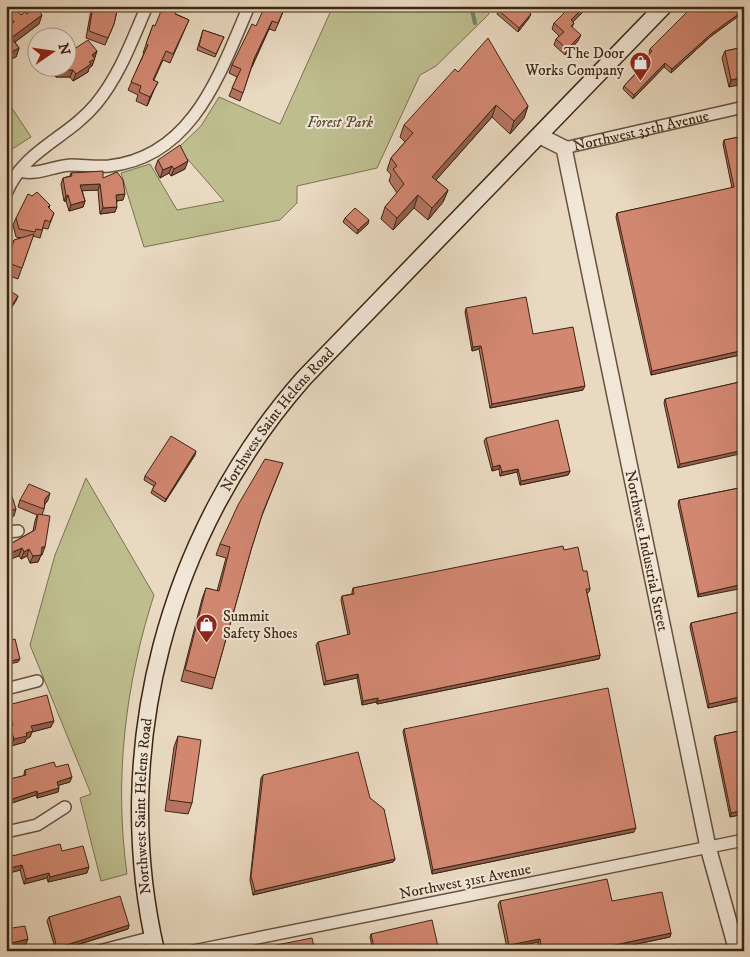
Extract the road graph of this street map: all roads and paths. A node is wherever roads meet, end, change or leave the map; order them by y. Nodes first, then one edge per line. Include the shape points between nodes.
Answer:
1 (14, 6) edge
2 (147, 6) edge
3 (249, 6) edge
4 (664, 6) edge
5 (6, 9) edge
6 (744, 107) edge
7 (540, 136) junction
8 (564, 148) junction
9 (19, 171) junction
10 (6, 194) edge
11 (37, 681) dead end
12 (6, 689) edge
13 (65, 807) dead end
14 (6, 832) edge
15 (744, 840) edge
16 (708, 847) junction
17 (154, 944) edge
18 (104, 950) edge
19 (193, 951) edge
20 (737, 951) edge

1 - 5 street
2 - 9 street via 112,83 95,105 69,129 32,155
3 - 9 street via 208,95 186,126 170,141 135,159 110,166 65,165 37,173
4 - 7 main road, Northwest Saint Helens Road
6 - 8 street, Northwest 35th Avenue
7 - 8 street, Northwest 35th Avenue
7 - 17 main road, Northwest Saint Helens Road via 280,405 244,456 211,513 175,596 152,684 145,729 141,822
8 - 16 street, Northwest Industrial Street
9 - 10 street
11 - 12 street
13 - 14 street via 36,825
15 - 16 street, Northwest 31st Avenue
16 - 19 street, Northwest 31st Avenue
16 - 20 street, Northwest Industrial Street
17 - 18 street

